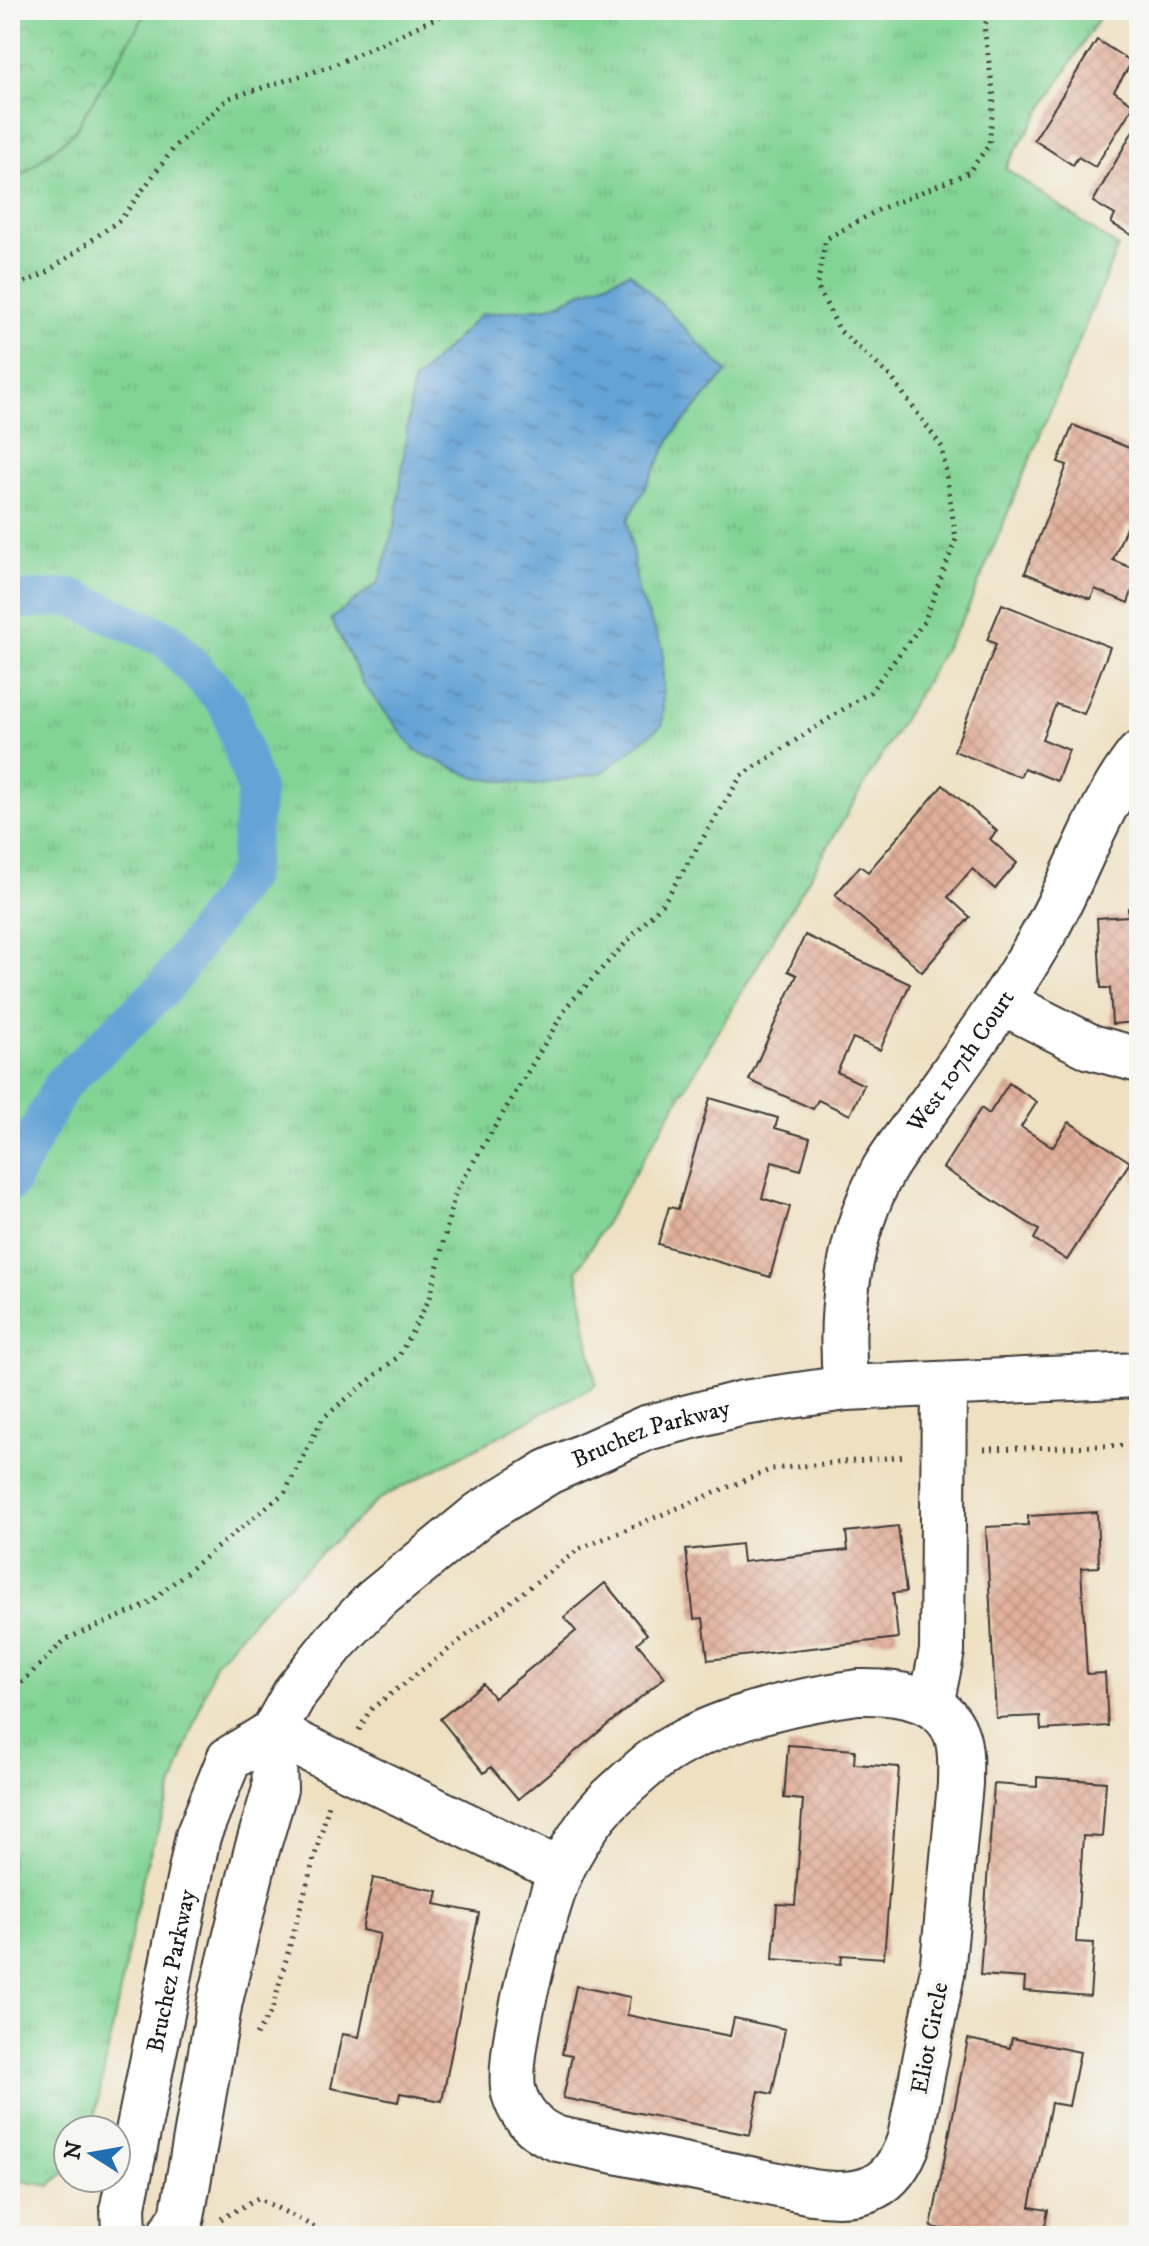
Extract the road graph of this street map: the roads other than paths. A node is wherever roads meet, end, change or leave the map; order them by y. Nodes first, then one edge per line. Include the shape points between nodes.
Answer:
1 (1139, 754) edge
2 (1002, 1002) junction
3 (1139, 1060) edge
4 (1139, 1375) edge
5 (944, 1384) junction
6 (846, 1388) junction
7 (931, 1705) junction
8 (273, 1732) junction
9 (561, 1871) junction
10 (124, 2236) edge
11 (169, 2236) edge

1 - 2 street, West 107th Court via 1041,940
2 - 3 street via 1091,1047
2 - 6 street, West 107th Court via 885,1168 864,1216 844,1308
4 - 5 street, Bruchez Parkway
5 - 6 street, Bruchez Parkway
5 - 7 street via 942,1651
6 - 8 street, Bruchez Parkway via 693,1414 646,1428 548,1472 480,1514 374,1601 296,1691
7 - 9 street, Eliot Circle via 880,1692 809,1699 683,1741 607,1801
7 - 9 street, Eliot Circle via 955,1732 960,1754 942,1974 910,2138 904,2157 877,2187 840,2196 812,2192 540,2132 526,2117 512,2084 518,2027 546,1910
8 - 9 street
8 - 10 street, Bruchez Parkway via 229,1759 198,1836 123,2206
8 - 11 street via 275,1789 220,2001 182,2217

